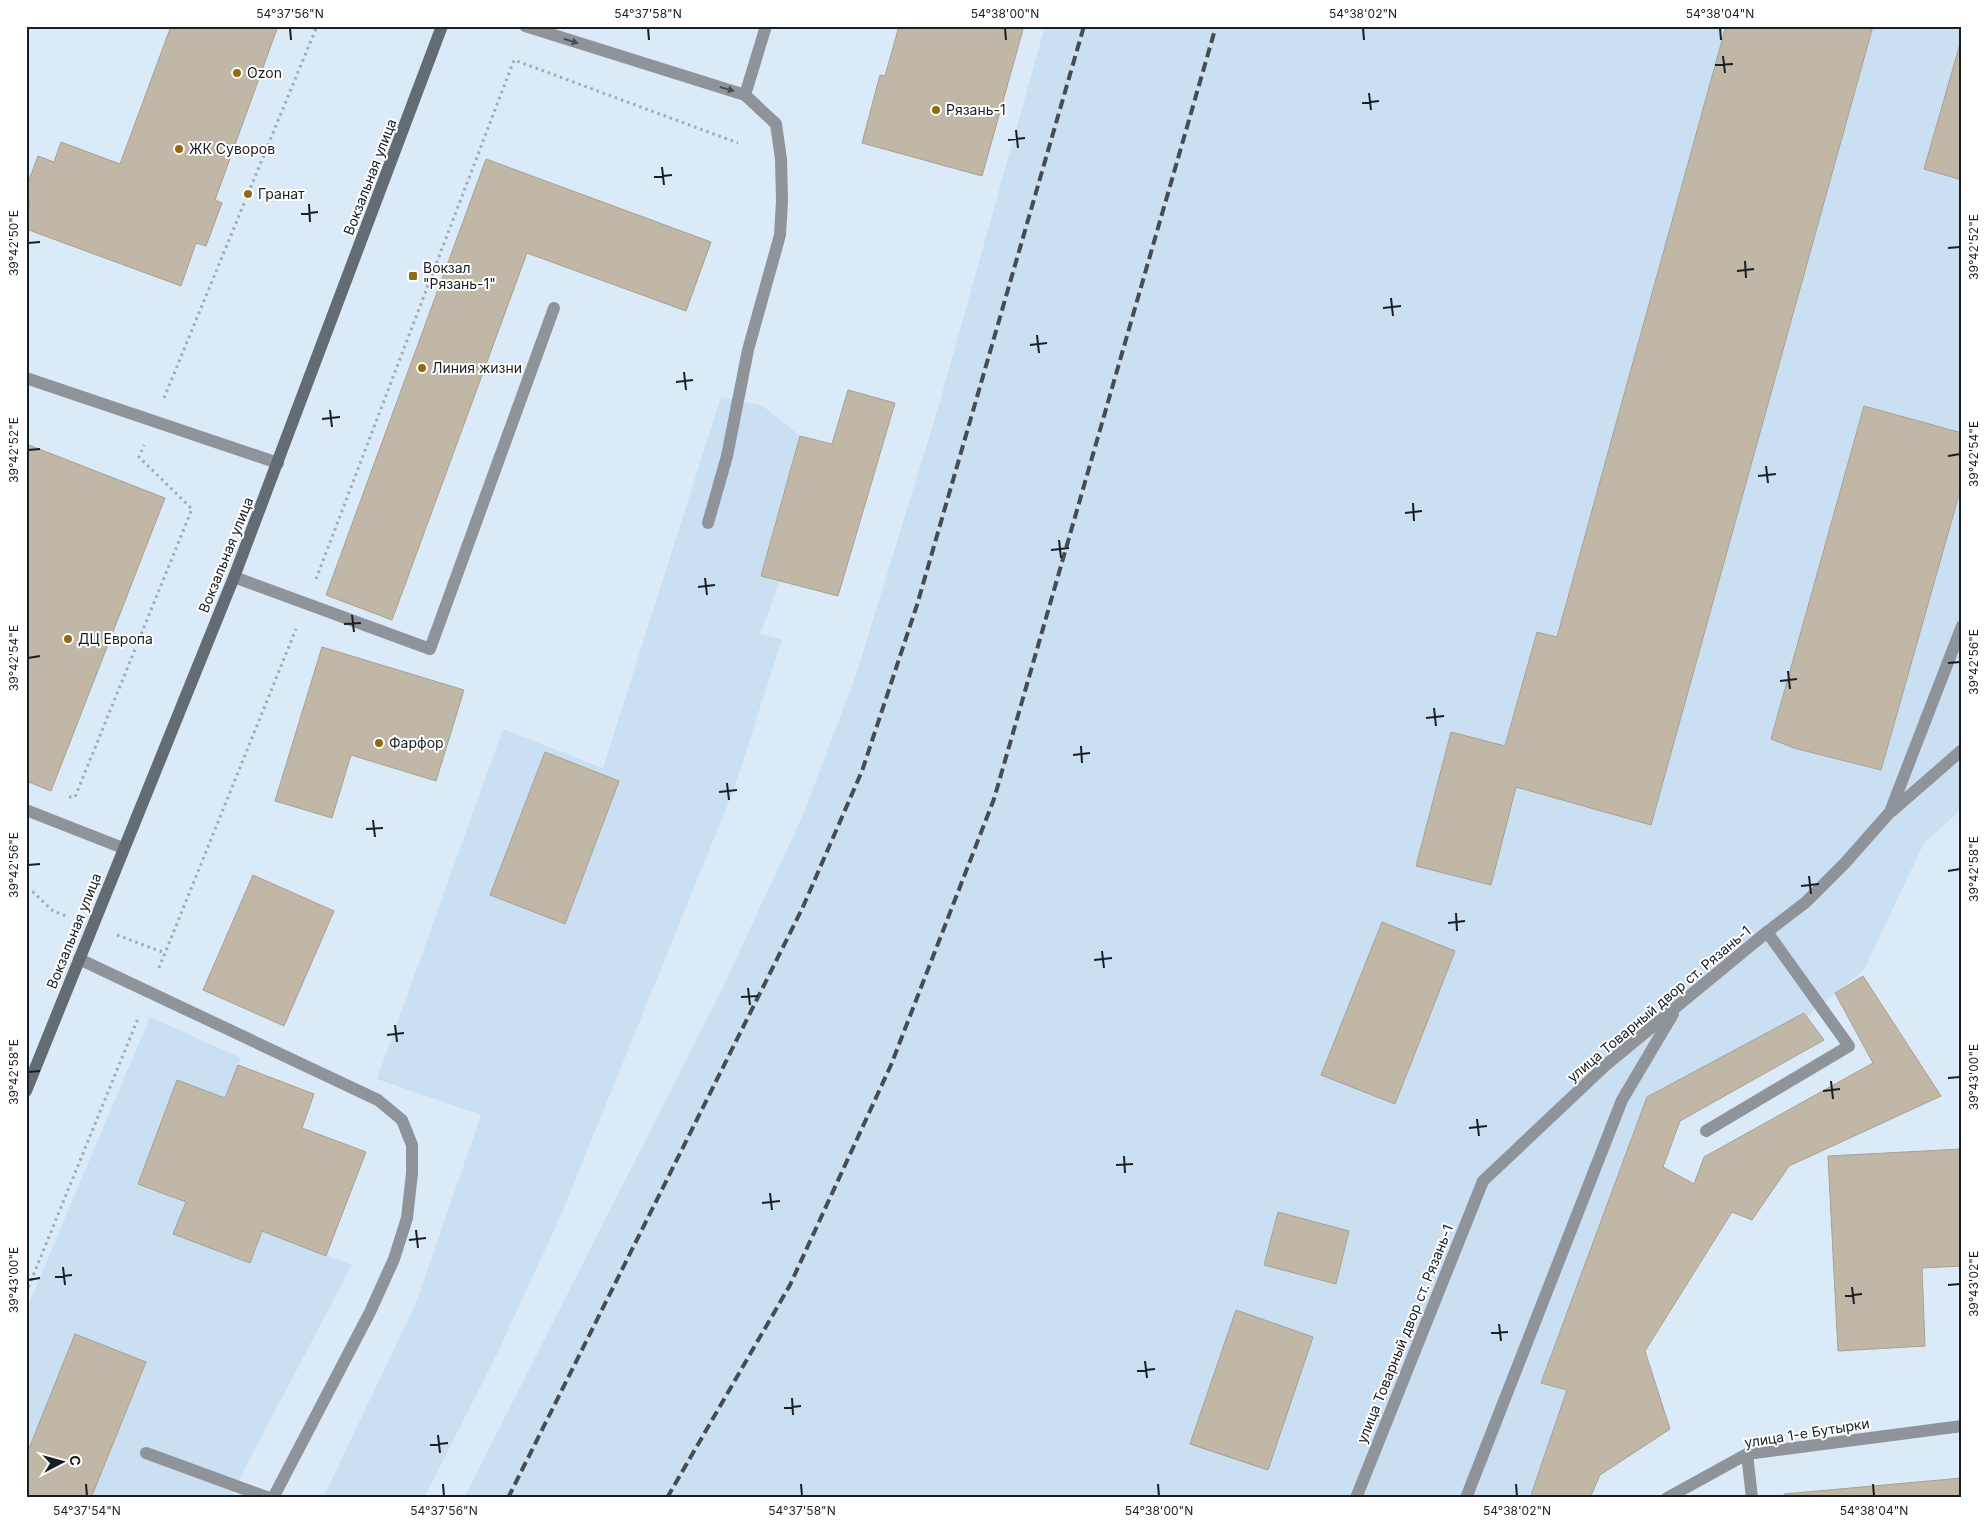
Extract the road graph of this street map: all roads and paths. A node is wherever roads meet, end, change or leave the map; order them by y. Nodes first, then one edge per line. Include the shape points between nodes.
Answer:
1 (442, 26) edge
2 (525, 26) edge
3 (766, 26) edge
4 (746, 95) junction
5 (554, 308) dead end
6 (26, 378) edge
7 (278, 463) junction
8 (708, 523) dead end
9 (234, 576) junction
10 (1962, 626) edge
11 (1962, 750) edge
12 (26, 810) edge
13 (1890, 812) junction
14 (123, 848) junction
15 (1767, 932) junction
16 (79, 959) junction
17 (1678, 1005) junction
18 (26, 1091) edge
19 (1706, 1131) dead end
20 (1962, 1426) edge
21 (146, 1453) dead end
22 (1747, 1454) junction
23 (271, 1498) edge
24 (1356, 1498) edge
25 (1466, 1498) edge
26 (1667, 1498) edge
27 (1752, 1498) edge

1 - 7 main road, Вокзальная улица
2 -> 4 street
3 - 4 street
4 - 8 street via 776,124 781,159 780,235 748,350 727,456
5 - 9 street via 430,649
6 - 7 street
7 - 9 main road, Вокзальная улица
9 - 14 main road, Вокзальная улица
10 - 13 street, улица Товарный двор ст. Рязань-1
11 - 13 street
12 - 14 street
13 - 15 street, улица Товарный двор ст. Рязань-1 via 1806,902
14 - 16 main road, Вокзальная улица
15 - 17 street, улица Товарный двор ст. Рязань-1
15 - 19 street via 1849,1046
16 - 18 main road, Вокзальная улица
16 - 23 street via 378,1100 402,1120 412,1145 407,1218 394,1259 370,1312
17 - 24 street, улица Товарный двор ст. Рязань-1 via 1607,1064 1483,1181
17 - 25 street via 1622,1100
20 - 22 street, улица 1-е Бутырки
21 - 23 street
22 - 26 street, улица 1-е Бутырки
22 - 27 street

